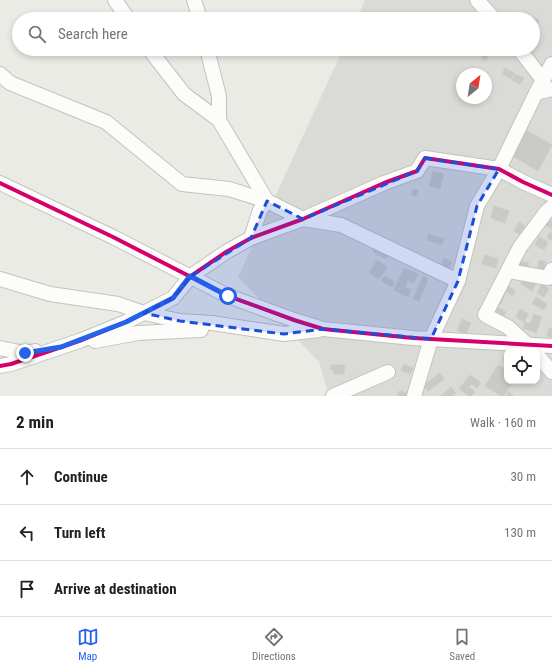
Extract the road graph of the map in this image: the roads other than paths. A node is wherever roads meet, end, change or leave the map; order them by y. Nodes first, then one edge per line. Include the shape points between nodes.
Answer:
1 (115, 0) edge
2 (194, 0) edge
3 (477, 0) edge
4 (123, 12) edge
5 (198, 12) edge
6 (488, 12) edge
7 (154, 56) edge
8 (209, 56) edge
9 (525, 56) edge
10 (552, 64) edge
11 (0, 74) edge
12 (548, 85) edge
13 (219, 120) junction
14 (499, 169) junction
15 (0, 183) edge
16 (552, 195) edge
17 (267, 201) junction
18 (552, 207) edge
19 (303, 219) junction
20 (251, 238) junction
21 (552, 270) edge
22 (508, 271) junction
23 (190, 276) junction
24 (0, 280) edge
25 (458, 281) junction
26 (144, 313) junction
27 (245, 328) junction
28 (323, 329) junction
29 (431, 339) junction
30 (552, 346) edge
31 (61, 347) junction
32 (0, 348) edge
33 (514, 348) edge
34 (531, 348) edge
35 (540, 349) edge
36 (540, 358) edge
37 (0, 366) edge
38 (388, 372) dead end
39 (552, 372) edge
40 (334, 396) edge
41 (414, 396) edge

1 - 4 street
2 - 5 street
3 - 6 street
7 - 13 street via 184,94
8 - 13 street via 219,96
9 - 12 street
10 - 12 street
11 - 17 street via 10,83 106,122 182,184 229,189
12 - 14 street via 536,93
13 - 17 street
14 - 16 street
14 - 19 street via 425,158 417,171
14 - 25 street via 477,206
15 - 23 street
17 - 19 street
17 - 20 street via 260,210
18 - 22 street via 520,247
19 - 20 street
19 - 25 street via 341,225
20 - 23 street
21 - 22 street via 548,278
22 - 34 street via 485,315 508,327
23 - 26 street via 173,298
23 - 28 street via 228,296
24 - 26 street via 50,294 118,304
25 - 29 street
26 - 27 street via 180,321
26 - 31 street
27 - 28 street via 284,334
27 - 31 street via 138,333
28 - 29 street
29 - 33 street
29 - 41 street
30 - 35 street
31 - 32 street via 25,353
31 - 37 street
36 - 39 street
38 - 40 street

